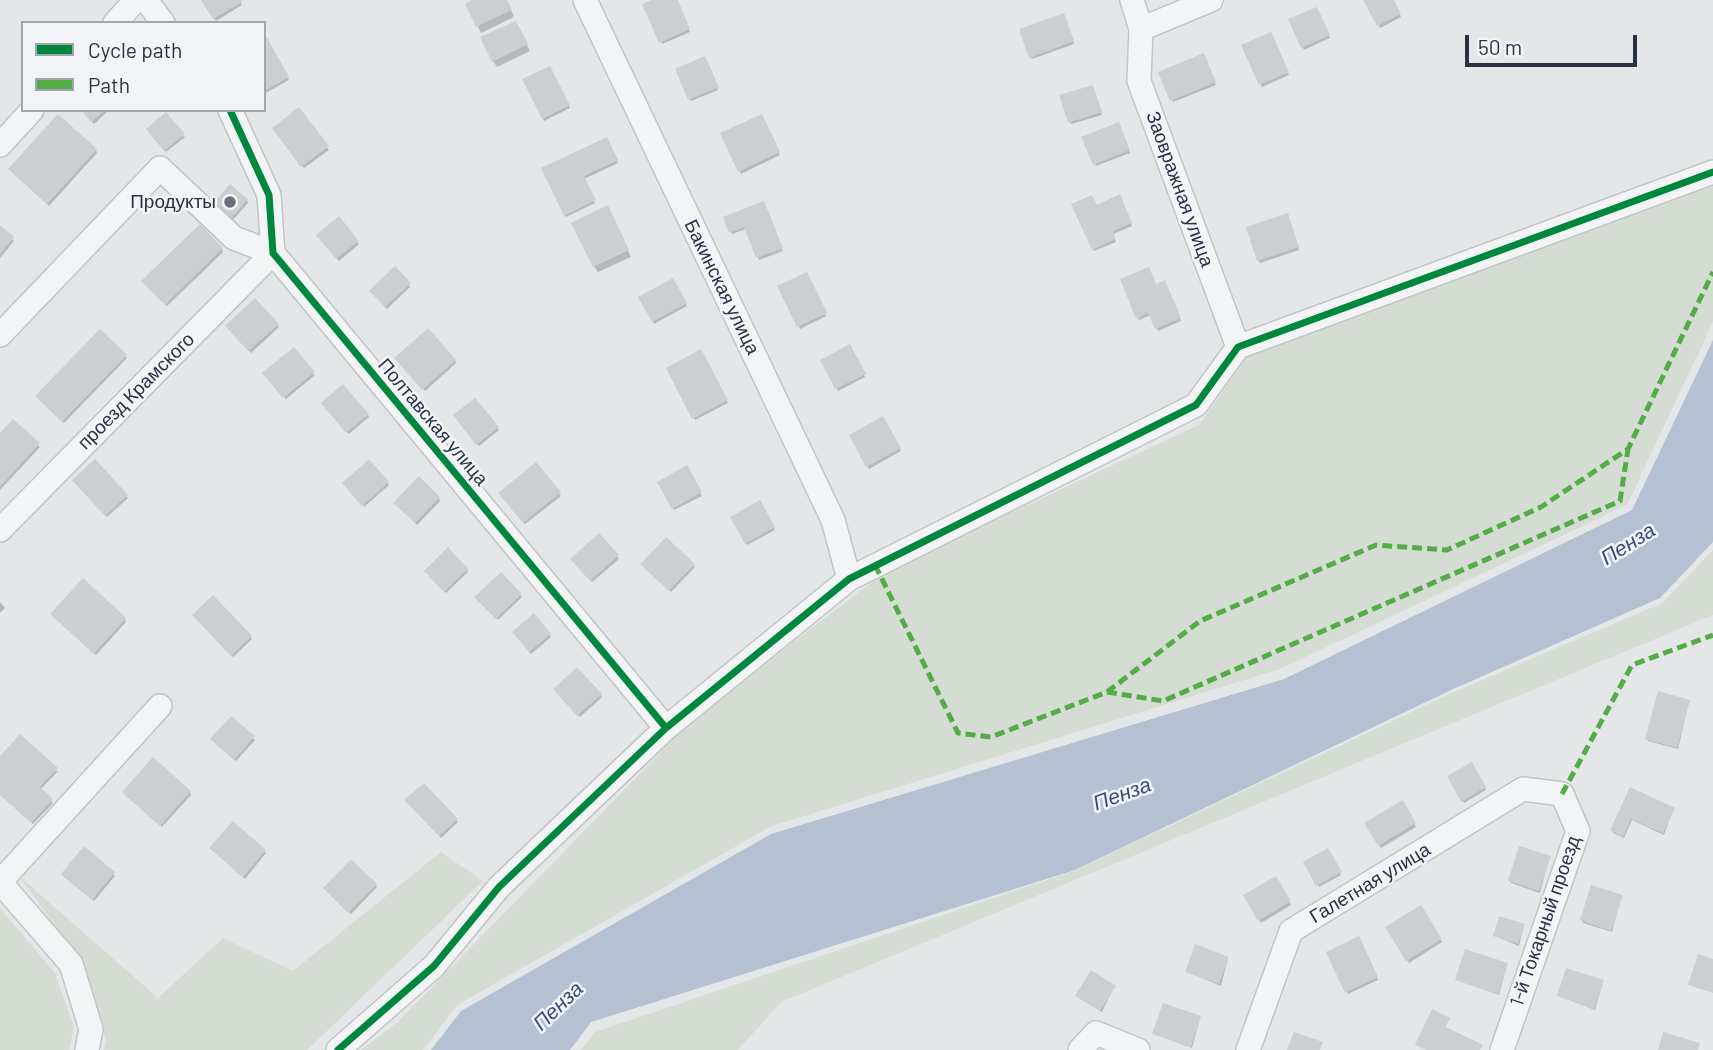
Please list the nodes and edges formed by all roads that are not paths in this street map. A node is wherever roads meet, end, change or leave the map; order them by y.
1 (136, 0) edge
2 (146, 0) edge
3 (584, 0) edge
4 (1132, 0) edge
5 (1211, 0) edge
6 (116, 21) edge
7 (162, 21) edge
8 (1141, 29) junction
9 (30, 112) edge
10 (231, 112) edge
11 (0, 145) edge
12 (1713, 172) edge
13 (273, 253) junction
14 (0, 335) edge
15 (1238, 347) junction
16 (0, 530) edge
17 (849, 579) junction
18 (160, 706) dead end
19 (666, 728) junction
20 (1562, 794) joint
21 (0, 882) edge
22 (1088, 1042) edge
23 (87, 1050) edge
24 (338, 1050) edge
25 (1138, 1050) edge
26 (1248, 1050) edge
27 (1502, 1050) edge

1 - 6 street
2 - 7 street
3 - 17 street, Бакинская улица
4 - 8 street, Заовражная улица
5 - 8 street
8 - 15 street, Заовражная улица
9 - 11 street
10 - 13 street
12 - 15 street
13 - 14 street
13 - 16 street, проезд Крамского
13 - 19 street, Полтавская улица
15 - 17 street
17 - 19 street
18 - 21 street
19 - 24 street
20 - 26 street, Галетная улица
20 - 27 street, 1-й Токарный проезд
21 - 23 street
22 - 25 street

